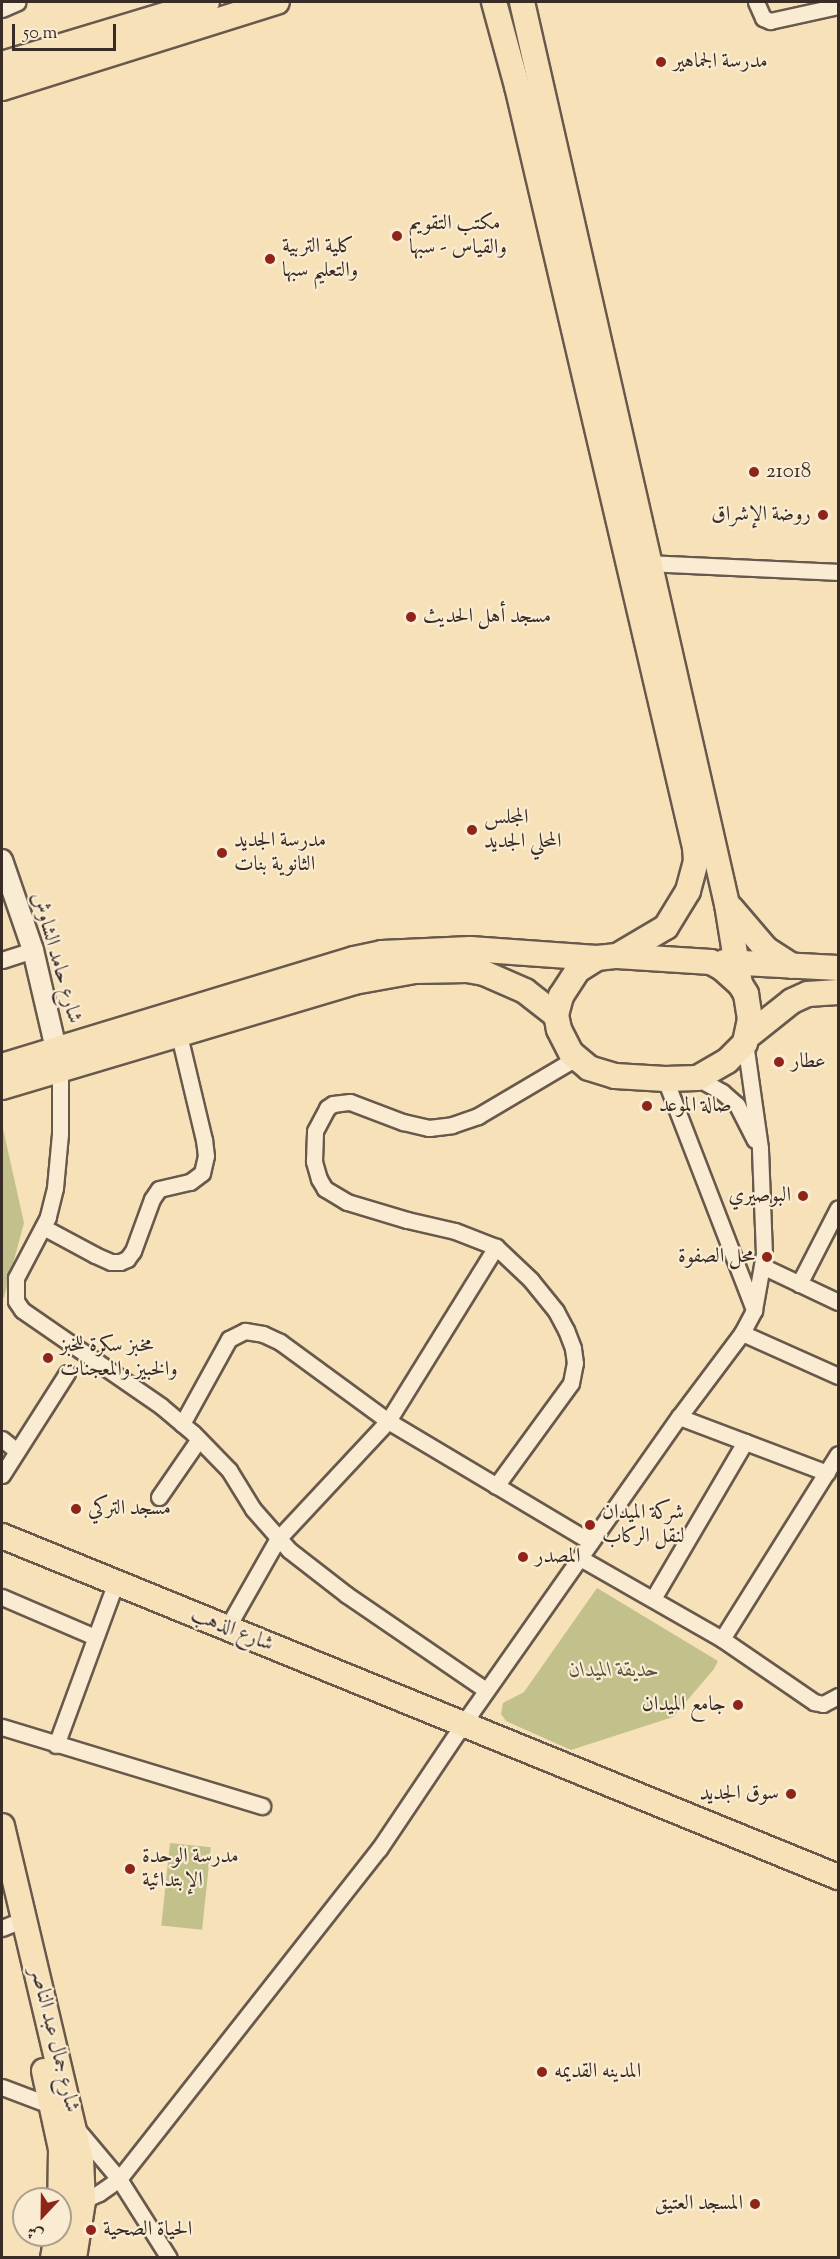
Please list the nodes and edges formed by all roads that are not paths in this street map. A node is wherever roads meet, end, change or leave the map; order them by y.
1 (18, 2) edge
2 (276, 2) edge
3 (494, 2) edge
4 (522, 2) edge
5 (756, 2) edge
6 (838, 6) edge
7 (2, 9) edge
8 (192, 10) edge
9 (4, 70) edge
10 (648, 563) junction
11 (838, 572) edge
12 (2, 860) edge
13 (727, 904) junction
14 (33, 950) junction
15 (607, 957) junction
16 (2, 960) edge
17 (792, 966) junction
18 (838, 968) edge
19 (739, 973) junction
20 (838, 992) edge
21 (556, 1015) junction
22 (179, 1035) junction
23 (746, 1040) junction
24 (576, 1058) junction
25 (59, 1060) junction
26 (2, 1066) edge
27 (697, 1077) junction
28 (664, 1079) junction
29 (2, 1087) edge
30 (760, 1148) junction
31 (838, 1208) edge
32 (43, 1227) junction
33 (496, 1247) junction
34 (762, 1266) junction
35 (799, 1284) junction
36 (838, 1302) edge
37 (754, 1310) junction
38 (742, 1333) junction
39 (67, 1373) dead end
40 (838, 1376) edge
41 (679, 1417) junction
42 (388, 1421) junction
43 (182, 1424) junction
44 (2, 1439) edge
45 (200, 1439) junction
46 (745, 1442) junction
47 (17, 1451) junction
48 (838, 1454) edge
49 (827, 1473) junction
50 (2, 1475) edge
51 (496, 1486) junction
52 (159, 1497) dead end
53 (2, 1536) edge
54 (277, 1540) junction
55 (591, 1542) junction
56 (580, 1557) junction
57 (116, 1582) junction
58 (2, 1597) edge
59 (654, 1598) junction
60 (227, 1628) junction
61 (95, 1637) junction
62 (722, 1639) junction
63 (486, 1690) junction
64 (838, 1696) edge
65 (463, 1724) junction
66 (2, 1727) edge
67 (56, 1744) junction
68 (262, 1806) dead end
69 (2, 1826) edge
70 (838, 1877) edge
71 (2, 1885) edge
72 (7, 1926) edge
73 (2, 2087) edge
74 (52, 2106) junction
75 (75, 2128) junction
76 (119, 2179) junction
77 (65, 2187) edge
78 (72, 2194) edge
79 (72, 2208) edge
80 (72, 2242) edge
81 (74, 2258) edge
82 (169, 2258) edge

1 - 7 street
2 - 8 main road
3 - 15 main road
4 - 10 main road
5 - 6 street
8 - 9 main road
10 - 11 street
10 - 13 main road
12 - 14 street, شارع حامد الشاوش
13 - 17 main road
13 - 19 main road
14 - 16 street
14 - 25 street, شارع حامد الشاوش
15 - 19 main road
15 - 21 main road
15 - 25 main road
17 - 18 main road
17 - 19 main road
19 - 23 main road
20 - 23 main road
21 - 22 main road
21 - 24 main road
22 - 25 main road
22 - 32 street
23 - 27 main road
23 - 30 street
24 - 28 main road
24 - 33 street
25 - 26 main road
25 - 29 main road
25 - 32 street
27 - 28 main road
27 - 30 street
28 - 37 street
30 - 34 street
31 - 35 street
32 - 43 street
33 - 42 street
33 - 51 street
34 - 35 street
34 - 37 street
35 - 36 street
37 - 38 street
38 - 40 street
38 - 41 street
39 - 47 street
41 - 46 street
41 - 55 street
42 - 43 street
42 - 51 street
42 - 54 street
43 - 45 street
44 - 47 street
45 - 52 street
45 - 54 street
46 - 49 street
46 - 59 street
47 - 50 street
48 - 49 street
49 - 62 street
51 - 55 street
53 - 57 main road, شارع الذهب
54 - 60 street
54 - 63 street
55 - 56 street
56 - 59 street
56 - 63 street
57 - 60 main road, شارع الذهب
57 - 61 street
58 - 61 street
59 - 62 street
60 - 65 main road, شارع الذهب
61 - 67 street
62 - 64 street
63 - 65 street
65 - 70 main road, شارع الذهب
65 - 76 street
66 - 67 street
67 - 68 street
69 - 75 main road, شارع جمال عبد الناصر
71 - 72 main road, شارع جمال عبد الناصر
72 - 74 main road, شارع جمال عبد الناصر
73 - 74 street
74 - 77 main road, شارع جمال عبد الناصر
75 - 76 street
75 - 78 main road, شارع جمال عبد الناصر
76 - 79 street
76 - 82 street
80 - 81 main road, شارع جمال عبد الناصر

